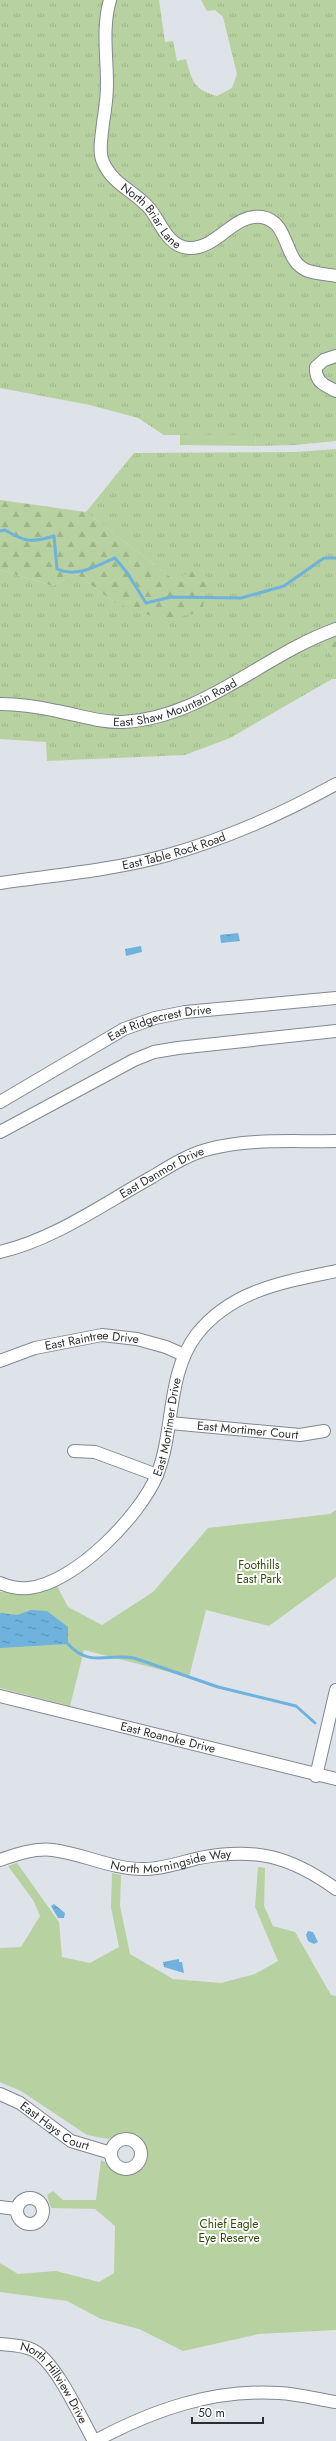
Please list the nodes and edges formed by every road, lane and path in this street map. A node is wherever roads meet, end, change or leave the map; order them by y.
1 (110, 0) edge
2 (336, 276) edge
3 (336, 356) edge
4 (336, 391) edge
5 (336, 629) edge
6 (0, 704) edge
7 (336, 784) edge
8 (0, 883) edge
9 (336, 998) edge
10 (336, 1031) edge
11 (0, 1102) edge
12 (0, 1132) edge
13 (336, 1141) edge
14 (0, 1252) edge
15 (336, 1271) edge
16 (184, 1355) junction
17 (0, 1361) edge
18 (170, 1423) junction
19 (324, 1430) dead end
20 (74, 1451) dead end
21 (157, 1475) junction
22 (0, 1583) edge
23 (336, 1690) edge
24 (0, 1696) edge
25 (316, 1776) junction
26 (336, 1779) edge
27 (0, 1860) edge
28 (336, 1889) edge
29 (0, 2094) edge
30 (111, 2153) dead end
31 (0, 2207) edge
32 (16, 2209) dead end
33 (0, 2344) edge
34 (336, 2402) edge
35 (95, 2441) edge

1 - 2 street, North Briar Lane
3 - 4 street
5 - 6 street, East Shaw Mountain Road
7 - 8 street, East Table Rock Road
9 - 11 street, East Ridgecrest Drive
10 - 12 street, East Ridgecrest Drive
13 - 14 street, East Danmor Drive
15 - 16 street, East Mortimer Drive
16 - 17 street, East Raintree Drive
16 - 18 street, East Mortimer Drive
18 - 19 street, East Mortimer Court
18 - 21 street, East Mortimer Drive
20 - 21 street
21 - 22 street, East Mortimer Drive
23 - 25 street
24 - 25 street, East Roanoke Drive
25 - 26 street, East Roanoke Drive
27 - 28 street, North Morningside Way
29 - 30 street, East Hays Court
31 - 32 street
33 - 35 street, North Hillview Drive
34 - 35 street

